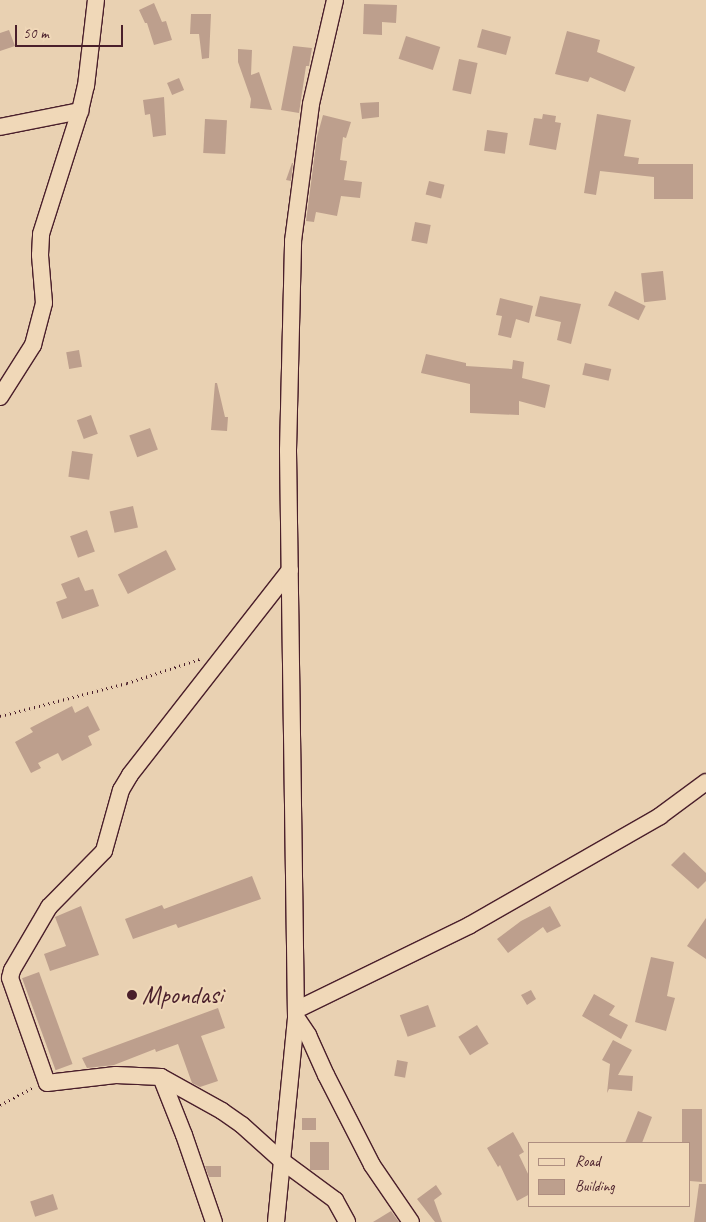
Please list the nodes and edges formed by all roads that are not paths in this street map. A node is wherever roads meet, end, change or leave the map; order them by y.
1 (96, 0) edge
2 (335, 0) edge
3 (80, 111) junction
4 (0, 127) edge
5 (0, 397) edge
6 (290, 570) junction
7 (706, 782) edge
8 (296, 1013) junction
9 (161, 1077) junction
10 (282, 1160) junction
11 (214, 1222) edge
12 (276, 1222) edge
13 (347, 1222) edge
14 (411, 1222) edge

1 - 3 street
2 - 6 street
3 - 4 street
3 - 5 street
6 - 8 street
6 - 9 street
7 - 8 street
8 - 10 street
8 - 14 street
9 - 10 street
9 - 11 street
10 - 12 street
10 - 13 street

